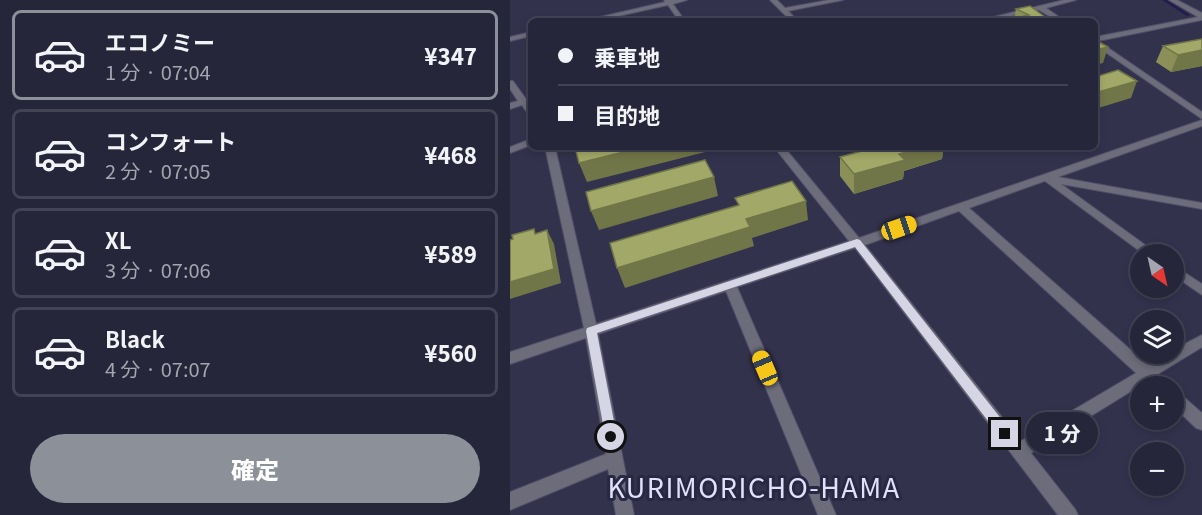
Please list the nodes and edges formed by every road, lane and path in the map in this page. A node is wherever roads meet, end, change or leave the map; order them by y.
1 (684, 0) edge
2 (773, 0) edge
3 (840, 0) edge
4 (1072, 0) edge
5 (1172, 0) edge
6 (668, 1) edge
7 (1041, 8) junction
8 (783, 10) junction
9 (1202, 17) edge
10 (598, 18) edge
11 (680, 18) edge
12 (792, 18) edge
13 (994, 18) edge
14 (1057, 18) edge
15 (528, 35) edge
16 (510, 39) edge
17 (1098, 40) edge
18 (1098, 43) edge
19 (510, 84) edge
20 (523, 102) junction
21 (510, 106) edge
22 (528, 108) edge
23 (1202, 116) edge
24 (1202, 123) edge
25 (528, 143) edge
26 (510, 150) edge
27 (551, 150) edge
28 (781, 150) edge
29 (1046, 178) junction
30 (1202, 206) edge
31 (961, 207) junction
32 (857, 243) junction
33 (1138, 244) edge
34 (1184, 277) edge
35 (730, 285) junction
36 (1202, 290) edge
37 (591, 331) junction
38 (1202, 340) edge
39 (510, 358) edge
40 (1147, 374) junction
41 (1149, 376) edge
42 (1184, 407) edge
43 (1202, 423) edge
44 (1019, 451) junction
45 (615, 458) junction
46 (510, 501) edge
47 (625, 515) edge
48 (827, 515) edge
49 (1069, 515) edge

1 - 6 street
2 - 8 street
3 - 8 street
4 - 7 street
5 - 9 street
6 - 10 street
6 - 11 street
7 - 13 street
7 - 14 street
8 - 12 street
9 - 17 street
15 - 16 street
18 - 23 street
19 - 20 street
20 - 21 street
20 - 22 street
24 - 29 street
25 - 26 street
27 - 37 street
28 - 32 street
29 - 30 street
29 - 31 street
29 - 33 street
31 - 32 street
31 - 40 street
32 - 35 street
32 - 44 street
34 - 36 street
35 - 37 street
35 - 48 street
37 - 39 street
37 - 45 street
38 - 40 street
40 - 41 street
40 - 44 street
42 - 43 street
44 - 49 street
45 - 46 street
45 - 47 street

